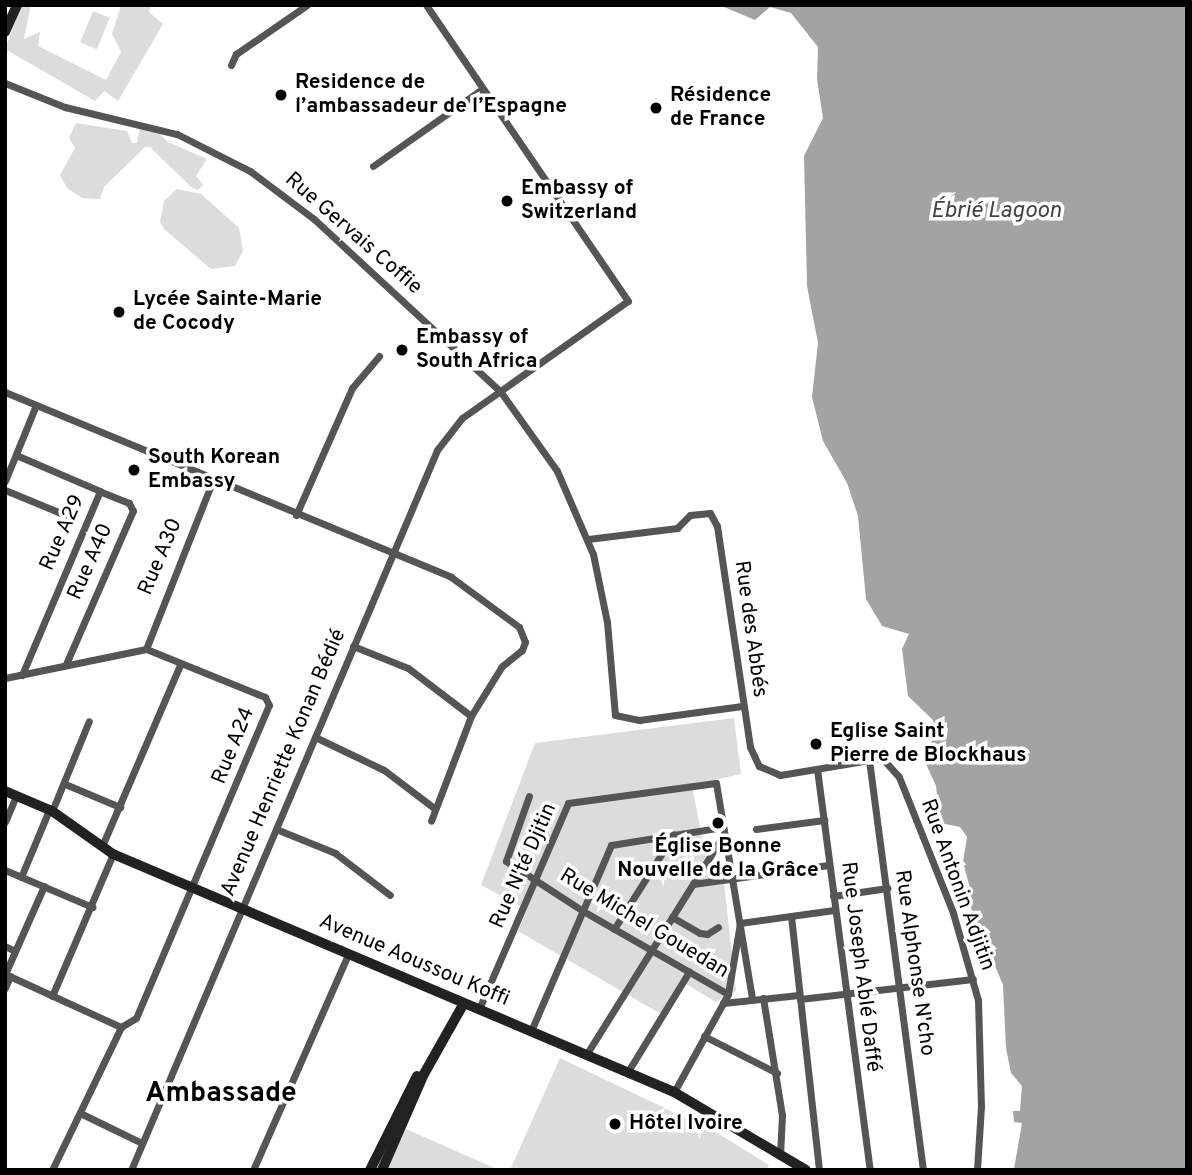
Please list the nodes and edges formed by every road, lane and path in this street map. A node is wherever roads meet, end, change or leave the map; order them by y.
1 (17, 5) edge
2 (307, 5) edge
3 (426, 5) edge
4 (5, 32) edge
5 (231, 65) dead end
6 (5, 83) edge
7 (482, 89) junction
8 (373, 166) dead end
9 (379, 356) dead end
10 (500, 391) junction
11 (5, 392) edge
12 (37, 405) junction
13 (16, 455) junction
14 (214, 480) junction
15 (5, 481) edge
16 (5, 490) edge
17 (100, 491) junction
18 (296, 515) junction
19 (68, 516) dead end
20 (588, 539) junction
21 (392, 554) junction
22 (353, 646) junction
23 (146, 649) junction
24 (66, 664) junction
25 (180, 665) junction
26 (22, 675) junction
27 (5, 678) edge
28 (742, 706) junction
29 (471, 716) junction
30 (89, 721) dead end
31 (315, 737) junction
32 (869, 760) junction
33 (817, 769) junction
34 (65, 784) junction
35 (5, 791) edge
36 (16, 796) junction
37 (529, 796) dead end
38 (120, 807) junction
39 (434, 808) junction
40 (51, 811) junction
41 (824, 820) junction
42 (430, 821) dead end
43 (5, 822) edge
44 (276, 829) junction
45 (724, 830) junction
46 (756, 830) dead end
47 (674, 834) junction
48 (102, 846) junction
49 (113, 854) junction
50 (829, 865) junction
51 (5, 870) edge
52 (21, 877) junction
53 (732, 877) junction
54 (535, 880) junction
55 (693, 884) junction
56 (44, 886) junction
57 (192, 888) junction
58 (887, 888) junction
59 (390, 895) dead end
60 (833, 896) junction
61 (92, 906) junction
62 (241, 909) junction
63 (835, 910) junction
64 (583, 911) junction
65 (791, 916) junction
66 (672, 917) junction
67 (740, 923) junction
68 (718, 927) dead end
69 (614, 929) junction
70 (5, 946) edge
71 (15, 951) junction
72 (651, 951) junction
73 (348, 955) junction
74 (690, 972) junction
75 (7, 974) edge
76 (973, 979) junction
77 (5, 988) edge
78 (901, 989) junction
79 (728, 994) junction
80 (845, 995) junction
81 (52, 996) junction
82 (800, 997) junction
83 (763, 998) junction
84 (752, 999) junction
85 (464, 1003) junction
86 (723, 1003) junction
87 (479, 1009) junction
88 (121, 1027) junction
89 (531, 1031) junction
90 (704, 1036) junction
91 (439, 1045) junction
92 (586, 1055) junction
93 (627, 1073) junction
94 (777, 1073) junction
95 (674, 1092) junction
96 (80, 1112) junction
97 (142, 1143) junction
98 (780, 1156) junction
99 (52, 1170) edge
100 (131, 1170) edge
101 (253, 1170) edge
102 (370, 1170) edge
103 (382, 1170) edge
104 (806, 1170) edge
105 (819, 1170) edge
106 (870, 1170) edge
107 (923, 1170) edge
108 (977, 1170) edge

1 - 4 street
2 - 5 street
3 - 7 street
6 - 10 street, Rue Gervais Coffie
7 - 8 street
7 - 10 street, Avenue Henriette Konan Bédié
9 - 18 street
10 - 20 street, Rue Gervais Coffie
10 - 21 street, Avenue Henriette Konan Bédié
11 - 12 street
12 - 13 street
12 - 14 street
13 - 15 street
13 - 17 street, Rue A29
14 - 18 street
14 - 23 street, Rue A30
16 - 19 street
17 - 24 street, Rue A40
17 - 26 street, Rue A29
18 - 21 street
20 - 28 street, Rue Gervais Coffie
20 - 28 street, Rue des Abbés
21 - 22 street, Avenue Henriette Konan Bédié
21 - 29 street
22 - 29 street
22 - 31 street, Avenue Henriette Konan Bédié
23 - 24 street
23 - 25 street, Rue A24
24 - 26 street
25 - 38 street
25 - 57 street, Rue A24
26 - 27 street
28 - 33 street, Rue des Abbés
29 - 39 street
30 - 34 street
31 - 39 street
31 - 44 street, Avenue Henriette Konan Bédié
32 - 33 street, Rue des Abbés
32 - 58 street, Rue Alphonse N'cho
32 - 76 street, Rue Antonin Adjitin
33 - 41 street, Rue Joseph Ablé Daffé
34 - 38 street
34 - 40 street
35 - 36 street, Avenue Aoussou Koffi
36 - 40 street, Avenue Aoussou Koffi
36 - 43 street
37 - 54 street, Rue Michel Gouedan
38 - 48 street
39 - 42 street
40 - 48 street, Avenue Aoussou Koffi
40 - 52 street
41 - 46 street
41 - 50 street, Rue Joseph Ablé Daffé
44 - 59 street
44 - 62 street, Avenue Henriette Konan Bédié
45 - 47 street
45 - 53 street, Rue N'té Djitin
45 - 54 street, Rue N'té Djitin
45 - 55 street
47 - 64 street
47 - 69 street
48 - 49 street, Avenue Aoussou Koffi
49 - 57 street, Avenue Aoussou Koffi
49 - 61 street
50 - 53 street
50 - 60 street, Rue Joseph Ablé Daffé
51 - 52 street
52 - 56 street
53 - 55 street
53 - 67 street, Rue N'té Djitin
54 - 64 street, Rue Michel Gouedan
54 - 87 street, Rue N'té Djitin
55 - 66 street
56 - 61 street
56 - 71 street
57 - 62 street, Avenue Aoussou Koffi
57 - 88 street, Rue A24
58 - 60 street
58 - 78 street, Rue Alphonse N'cho
60 - 63 street, Rue Joseph Ablé Daffé
61 - 81 street
62 - 73 street, Avenue Aoussou Koffi
62 - 97 street, Avenue Henriette Konan Bédié
63 - 65 street
63 - 80 street, Rue Joseph Ablé Daffé
64 - 69 street, Rue Michel Gouedan
64 - 89 street
65 - 67 street
65 - 82 street
66 - 68 street
66 - 72 street
67 - 79 street
67 - 84 street, Rue N'té Djitin
69 - 72 street, Rue Michel Gouedan
70 - 71 street
71 - 75 street
72 - 74 street, Rue Michel Gouedan
72 - 92 street
73 - 85 street, Avenue Aoussou Koffi
73 - 101 street
74 - 79 street, Rue Michel Gouedan
74 - 93 street
75 - 77 street
75 - 81 street
76 - 78 street
76 - 108 street, Rue Antonin Adjitin
78 - 80 street
78 - 107 street, Rue Alphonse N'cho
79 - 86 street
80 - 82 street
80 - 106 street, Rue Joseph Ablé Daffé
81 - 88 street
82 - 83 street
82 - 105 street
83 - 84 street
83 - 94 street
84 - 86 street
85 - 87 street, Avenue Aoussou Koffi
85 - 91 street
86 - 90 street
87 - 89 street, Avenue Aoussou Koffi
88 - 96 street, Rue A24
89 - 92 street, Avenue Aoussou Koffi
90 - 94 street
90 - 95 street
91 - 102 street
91 - 103 street
92 - 93 street, Avenue Aoussou Koffi
93 - 95 street, Avenue Aoussou Koffi
94 - 98 street
95 - 98 street, Avenue Aoussou Koffi
96 - 97 street
96 - 99 street, Rue A24
97 - 100 street, Avenue Henriette Konan Bédié
98 - 104 street, Avenue Aoussou Koffi

